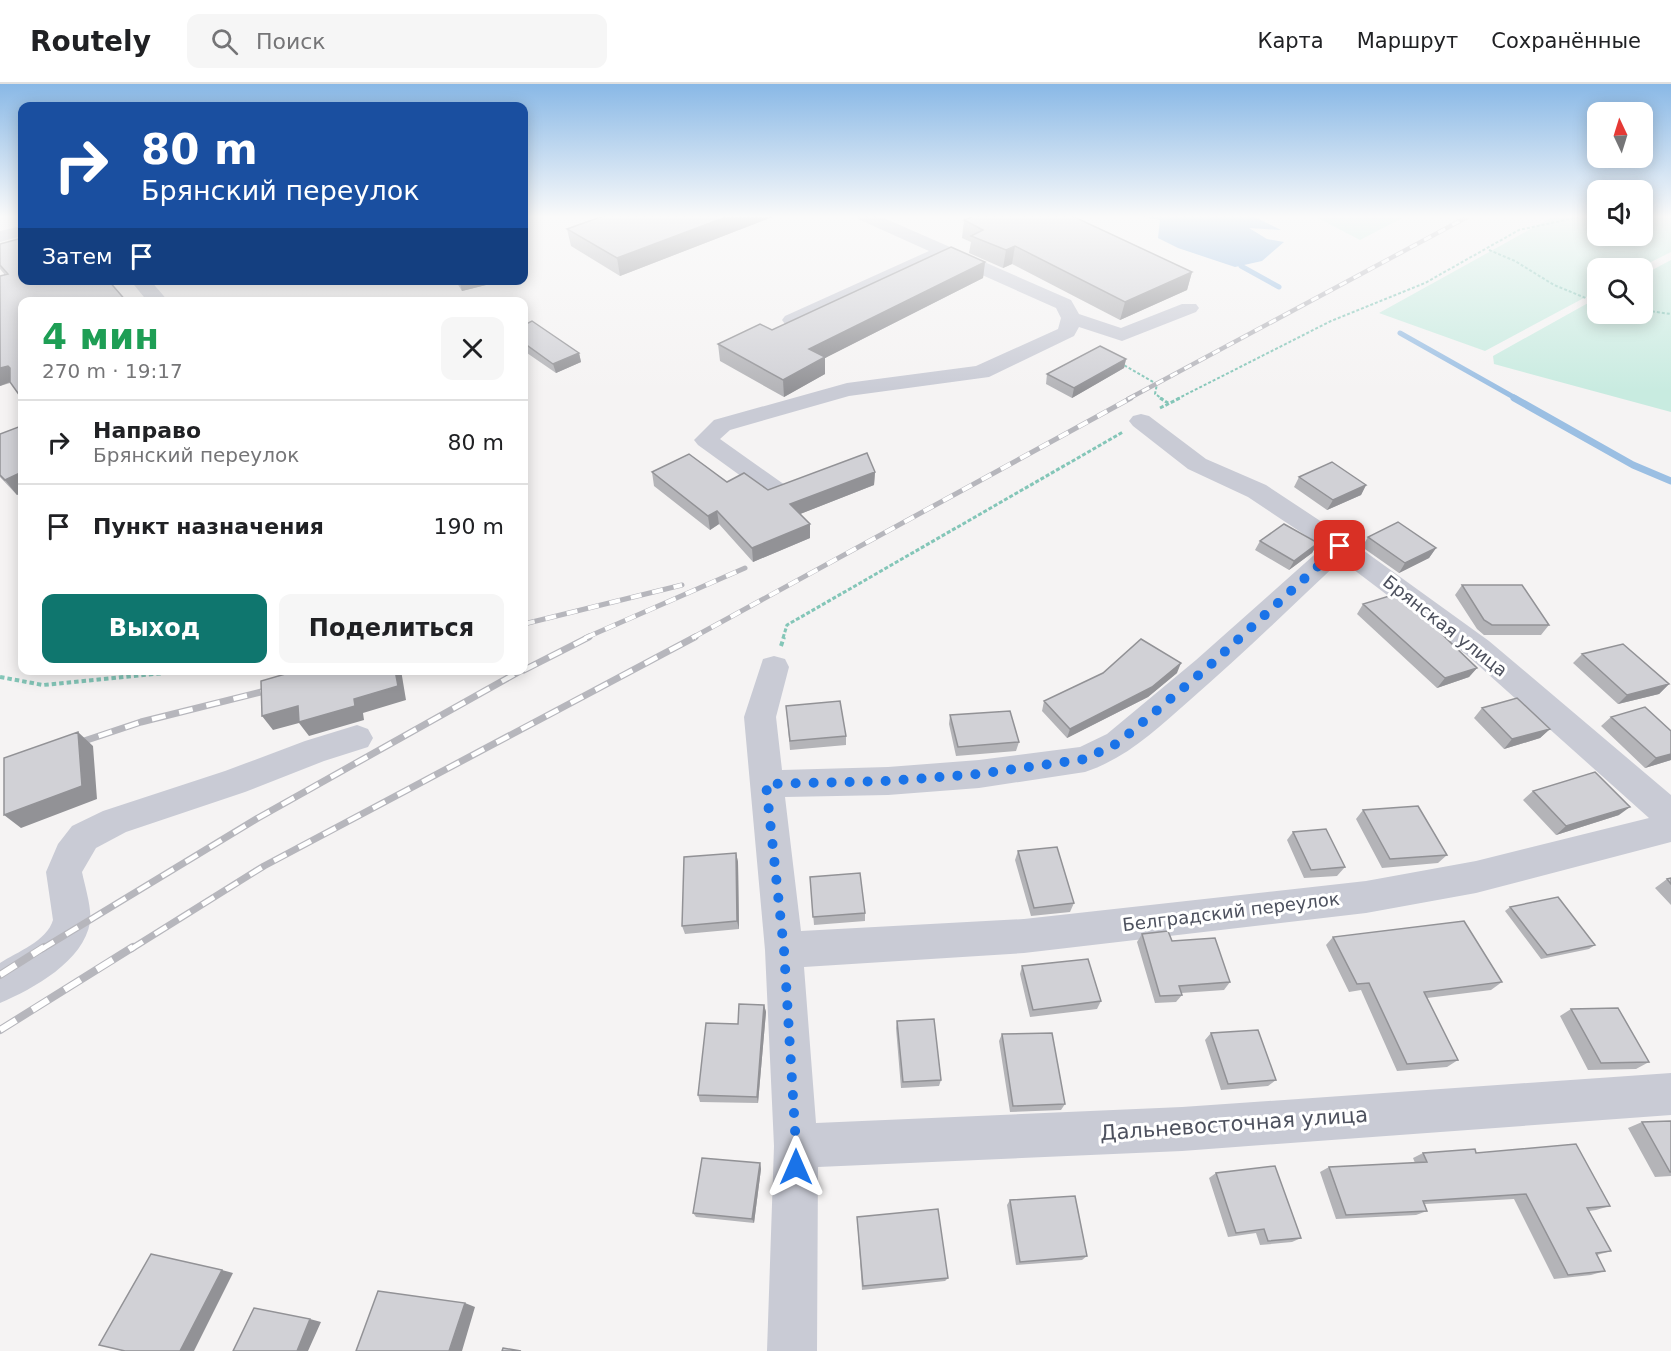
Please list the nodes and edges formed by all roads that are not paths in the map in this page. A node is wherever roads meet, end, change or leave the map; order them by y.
1 (893, 274) edge
2 (999, 274) edge
3 (144, 285) edge
4 (154, 297) edge
5 (1189, 308) dead end
6 (1071, 318) junction
7 (792, 320) edge
8 (1141, 421) road end
9 (776, 490) edge
10 (1340, 546) junction
11 (774, 667) road end
12 (357, 738) dead end
13 (766, 784) junction
14 (1671, 816) edge
15 (1671, 827) edge
16 (784, 950) junction
17 (0, 984) edge
18 (1671, 1094) edge
19 (796, 1146) junction
20 (792, 1351) edge

1 - 7 street
2 - 6 street
3 - 4 street
5 - 6 street
6 - 9 street
8 - 10 street, Брянская улица
10 - 13 street
10 - 14 street, Брянская улица
11 - 13 street
12 - 17 street
13 - 16 street
15 - 16 street, Белградский переулок
16 - 19 street
18 - 19 street, Дальневосточная улица
19 - 20 street

